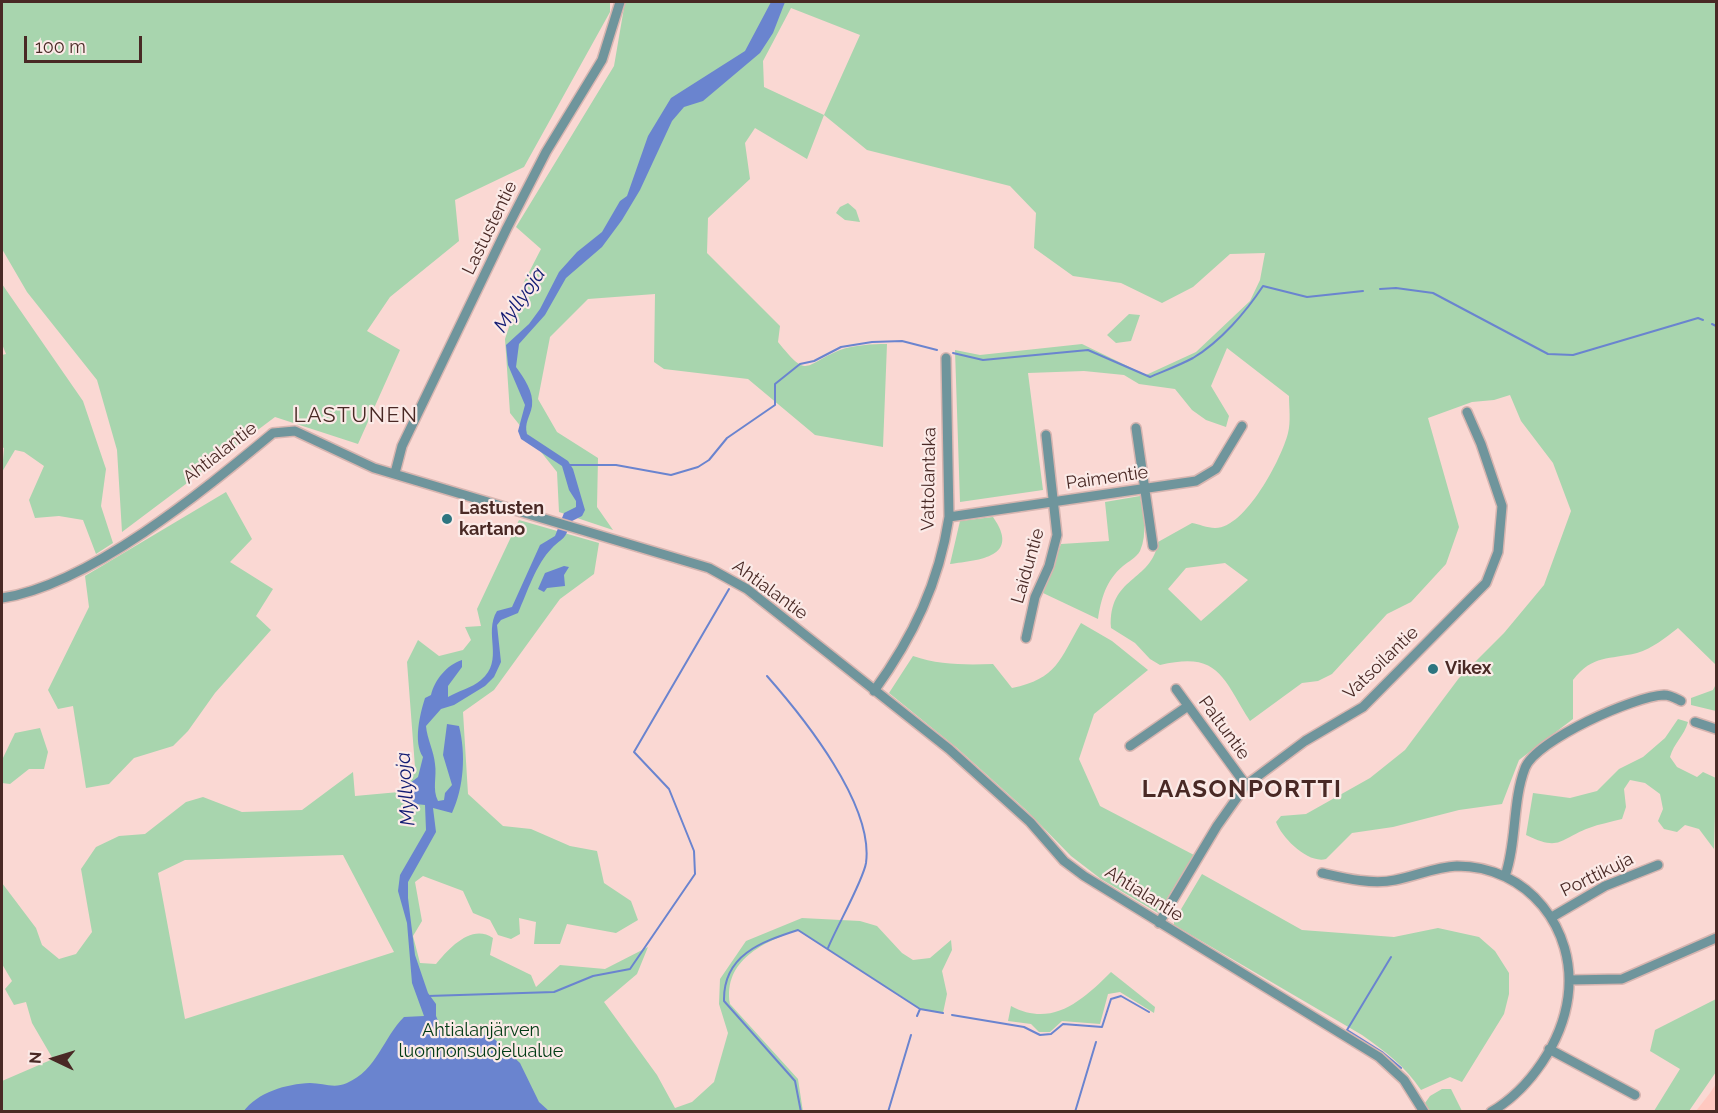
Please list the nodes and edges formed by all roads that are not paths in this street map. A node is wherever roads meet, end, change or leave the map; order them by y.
1 (620, 2) edge
2 (946, 358) dead end
3 (1467, 412) dead end
4 (1242, 426) dead end
5 (1136, 428) dead end
6 (1046, 435) dead end
7 (395, 473) junction
8 (1145, 490) junction
9 (1055, 502) junction
10 (949, 517) junction
11 (1153, 546) dead end
12 (2, 598) edge
13 (1026, 638) dead end
14 (1176, 689) dead end
15 (874, 691) junction
16 (1681, 701) dead end
17 (1188, 706) junction
18 (1695, 722) dead end
19 (1716, 729) edge
20 (1130, 746) dead end
21 (1246, 785) junction
22 (1658, 865) dead end
23 (1323, 873) dead end
24 (1505, 876) junction
25 (1552, 917) junction
26 (1159, 923) junction
27 (1716, 938) edge
28 (1569, 980) junction
29 (1549, 1049) junction
30 (1635, 1095) dead end
31 (1424, 1112) edge
32 (1491, 1112) edge

1 - 7 street, Lastustentie
2 - 10 street, Vattolantaka
3 - 21 street, Vatsoilantie
4 - 8 street, Paimentie
5 - 8 street
6 - 9 street, Laiduntie
7 - 12 street, Ahtialantie
7 - 15 street, Ahtialantie
8 - 9 street, Paimentie
8 - 11 street
9 - 10 street, Paimentie
9 - 13 street, Laiduntie
10 - 15 street, Vattolantaka
14 - 17 street, Paltuntie
15 - 26 street, Ahtialantie
16 - 24 street
17 - 20 street
17 - 21 street, Paltuntie
18 - 19 street
21 - 26 street, Vatsoilantie
22 - 25 street, Porttikuja
23 - 24 street
24 - 25 street
25 - 28 street
26 - 31 street, Ahtialantie
27 - 28 street
28 - 29 street
29 - 30 street
29 - 32 street

